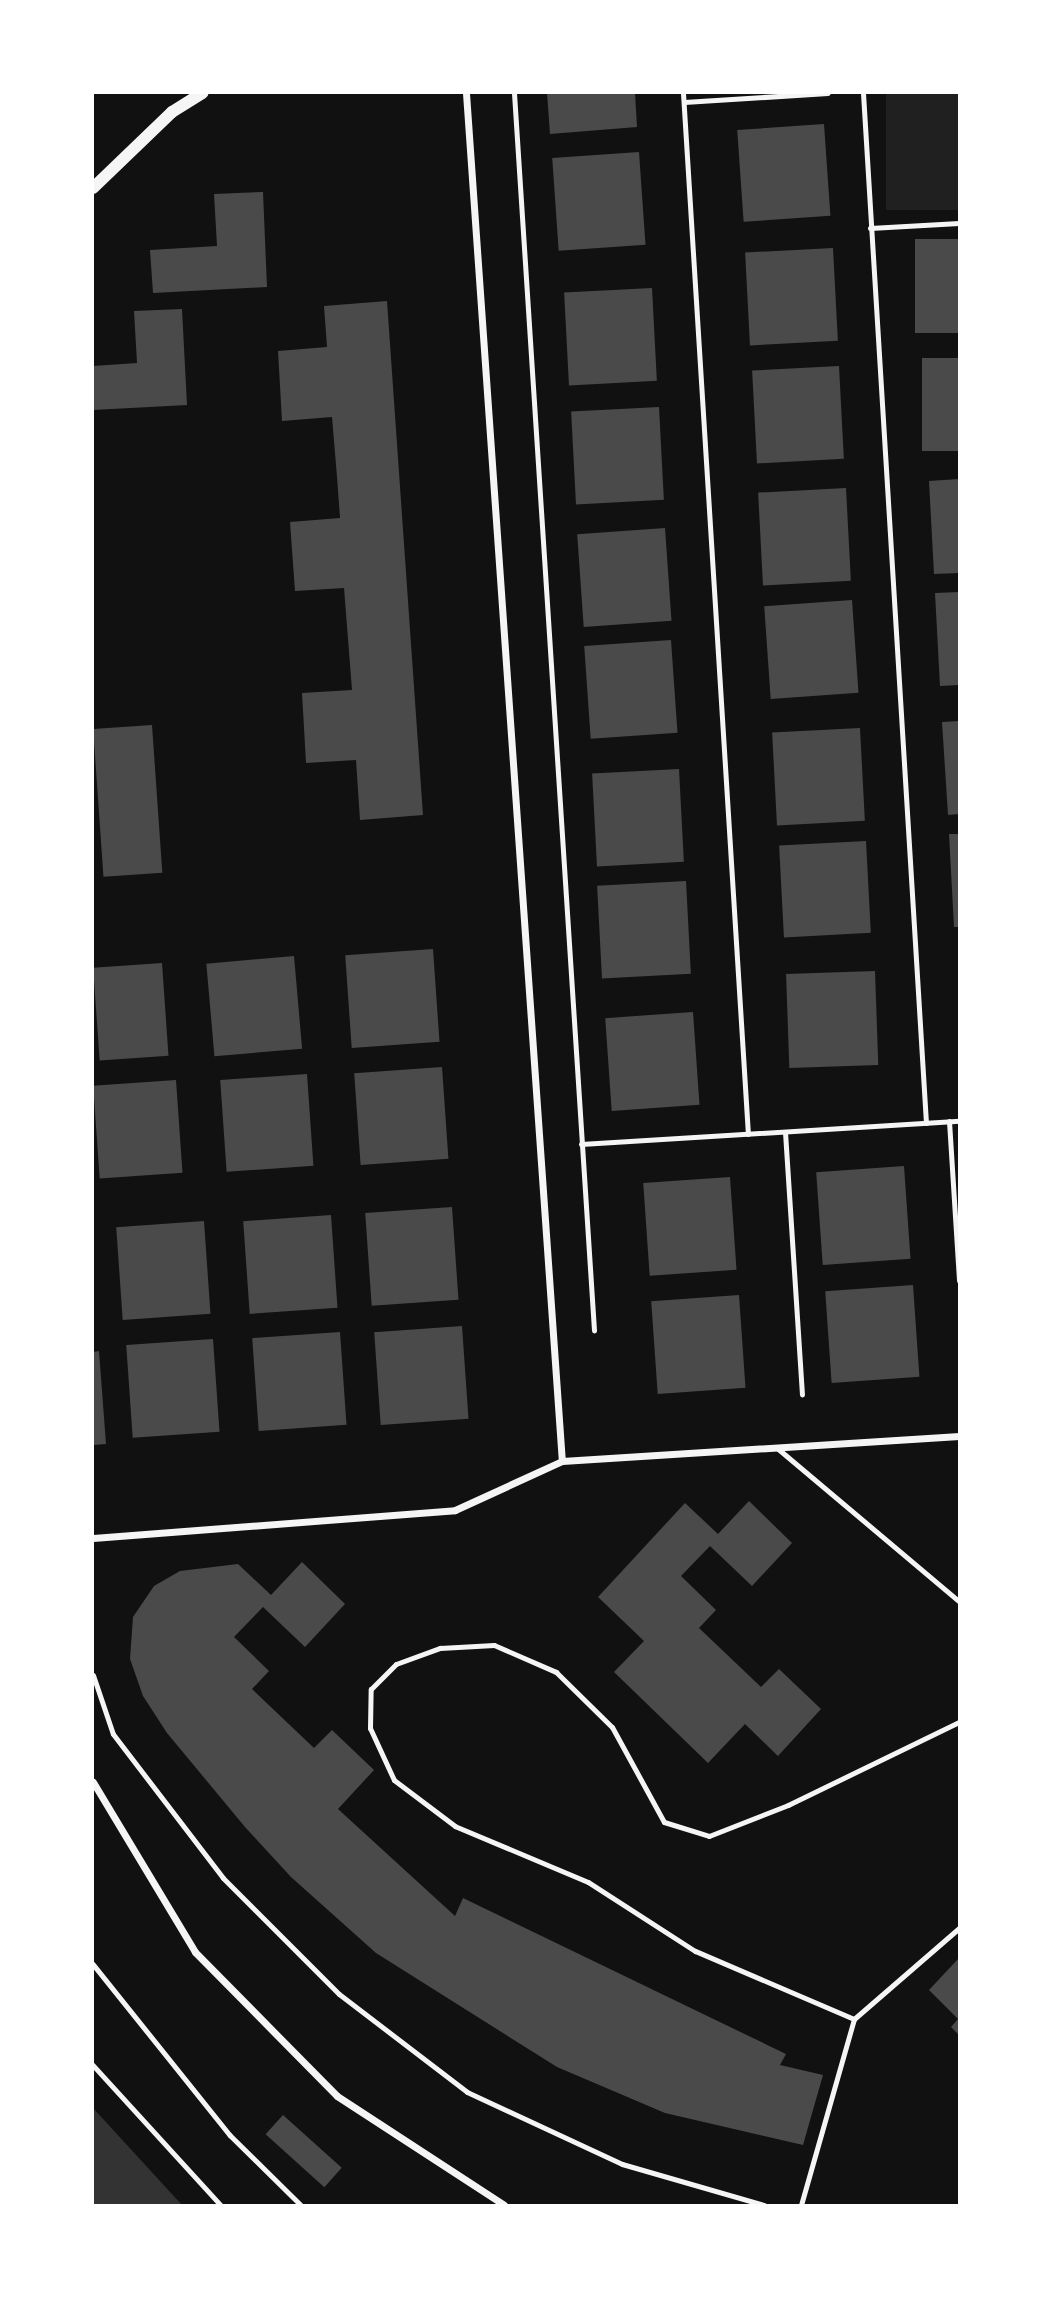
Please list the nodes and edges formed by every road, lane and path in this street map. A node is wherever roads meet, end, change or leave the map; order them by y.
1 (202, 93) edge
2 (466, 93) edge
3 (514, 93) edge
4 (683, 93) edge
5 (828, 93) edge
6 (863, 93) edge
7 (684, 102) junction
8 (93, 188) edge
9 (959, 223) edge
10 (870, 228) junction
11 (949, 1121) junction
12 (959, 1121) edge
13 (926, 1123) junction
14 (785, 1132) junction
15 (748, 1134) junction
16 (581, 1144) junction
17 (959, 1281) edge
18 (594, 1330) dead end
19 (802, 1394) dead end
20 (959, 1436) edge
21 (776, 1448) junction
22 (562, 1461) junction
23 (93, 1538) edge
24 (959, 1601) edge
25 (93, 1675) edge
26 (959, 1722) edge
27 (93, 1782) edge
28 (959, 1928) edge
29 (93, 1964) edge
30 (854, 2019) junction
31 (93, 2065) edge
32 (221, 2205) edge
33 (301, 2205) edge
34 (504, 2205) edge
35 (764, 2205) edge
36 (801, 2205) edge

1 - 8 street
2 - 22 street
3 - 16 lane
4 - 7 lane
5 - 7 lane
6 - 10 lane
7 - 15 lane
9 - 10 lane
10 - 13 lane
11 - 12 lane
11 - 13 lane
11 - 17 lane
13 - 14 lane
14 - 15 lane
14 - 19 lane
15 - 16 lane
16 - 18 lane
20 - 21 street
21 - 22 street
21 - 24 lane
22 - 23 street
25 - 35 lane
26 - 30 lane
27 - 34 street
28 - 30 lane
29 - 33 path
30 - 36 lane
31 - 32 path

